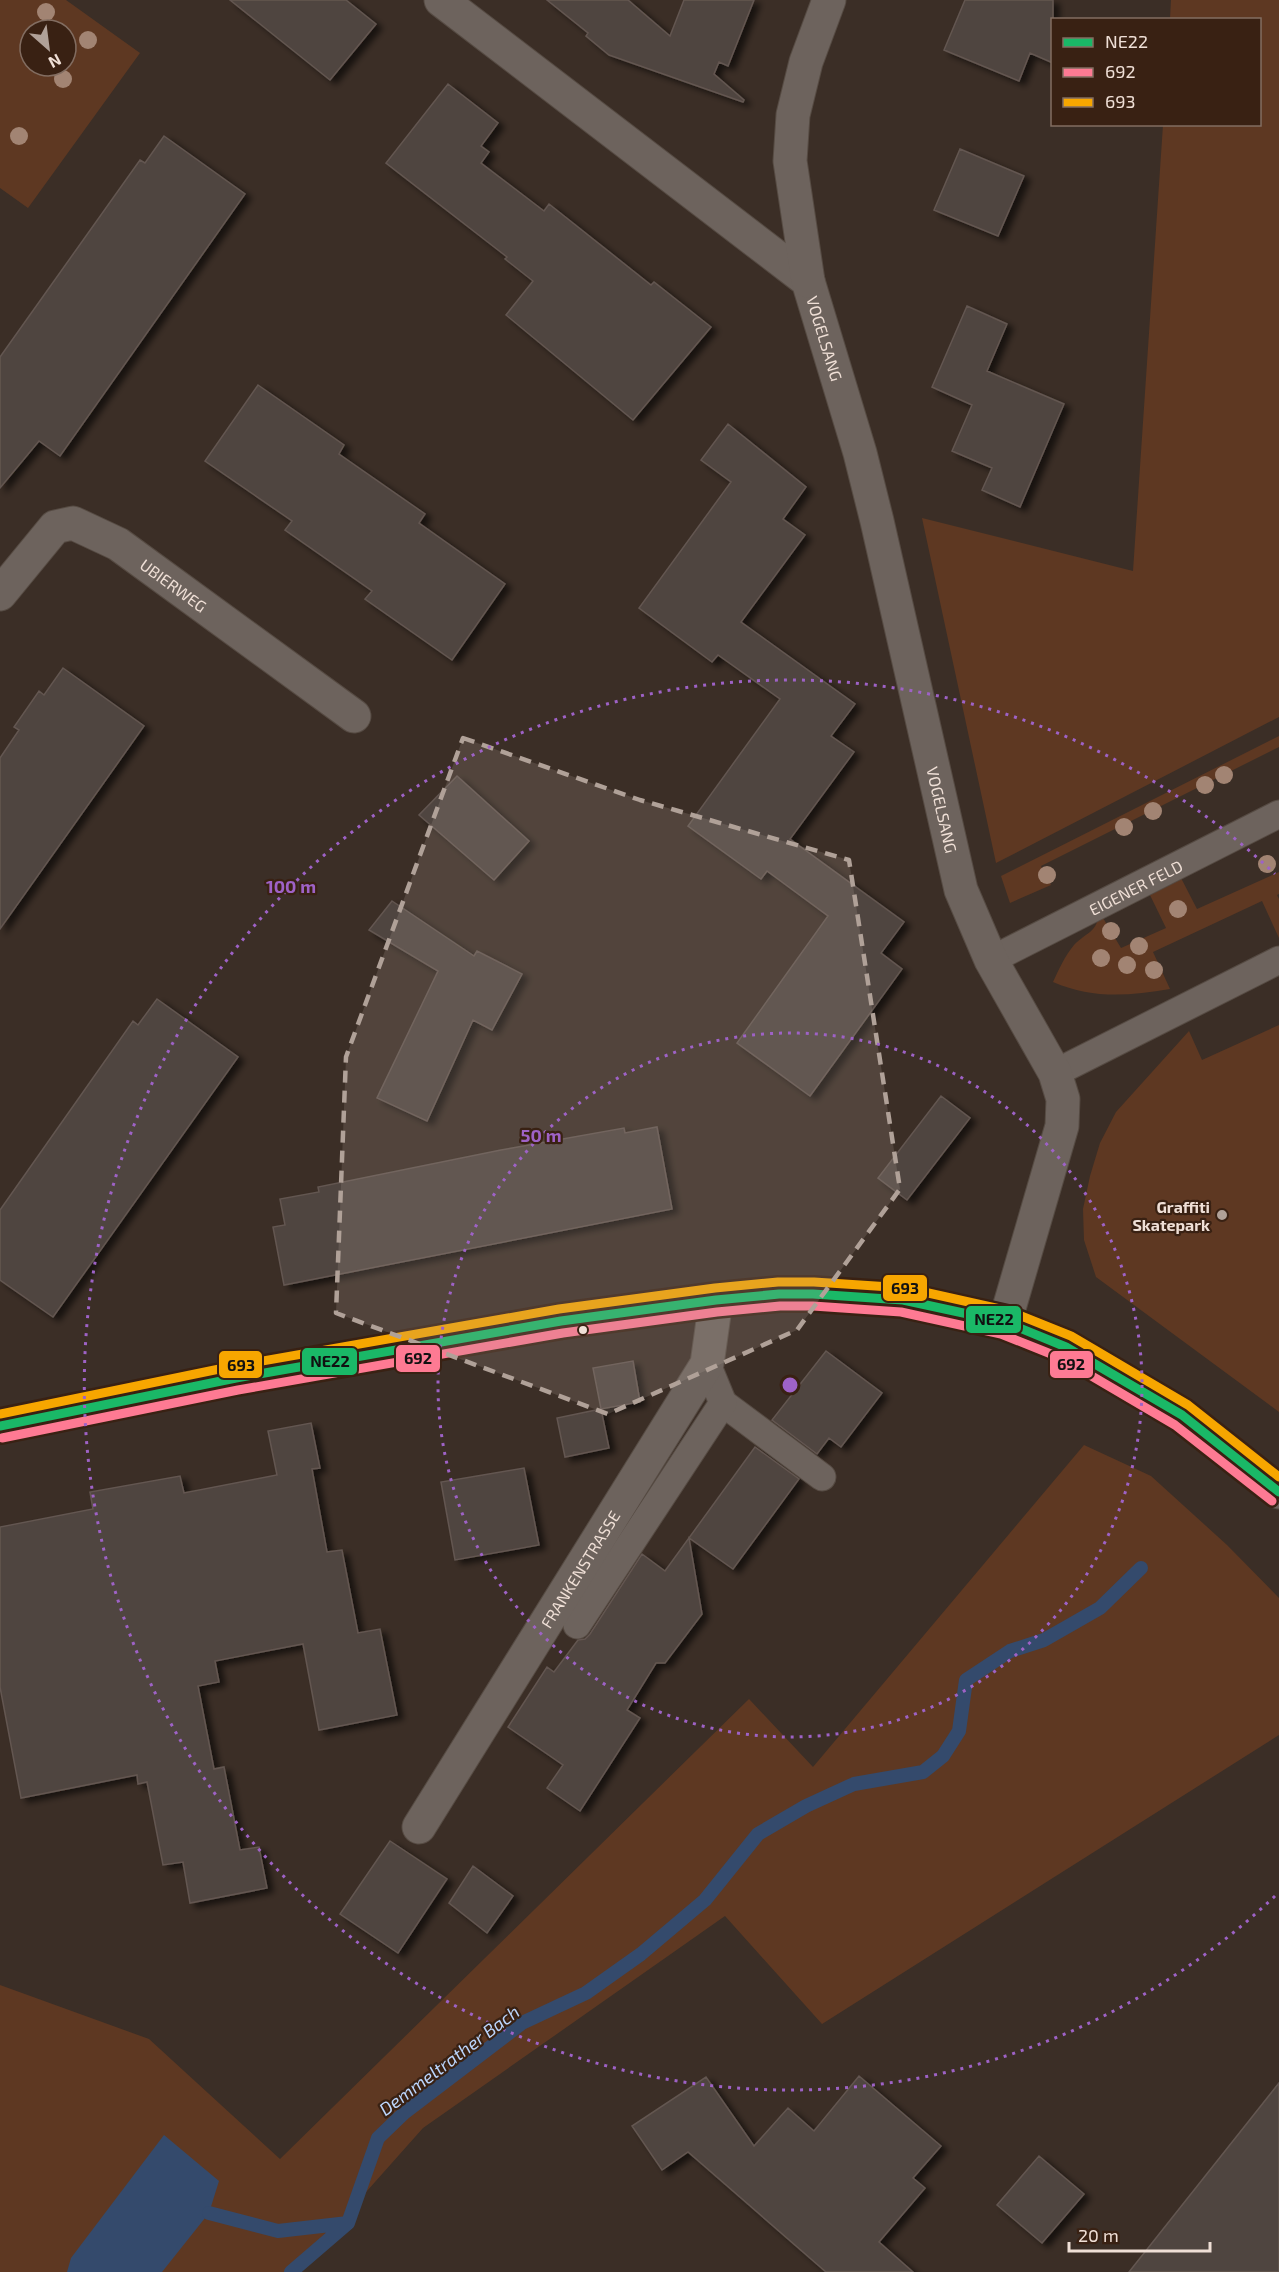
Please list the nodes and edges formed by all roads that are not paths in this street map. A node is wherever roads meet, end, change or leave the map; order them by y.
1 (441, 0) edge
2 (829, 0) edge
3 (808, 280) junction
4 (0, 594) edge
5 (354, 716) dead end
6 (1279, 814) edge
7 (991, 960) junction
8 (1279, 960) edge
9 (1055, 1073) junction
10 (716, 1300) junction
11 (1005, 1322) junction
12 (707, 1364) junction
13 (723, 1402) junction
14 (0, 1426) edge
15 (822, 1477) dead end
16 (1279, 1492) edge
17 (577, 1625) dead end
18 (418, 1827) dead end

1 - 3 street, VOGELSANG
2 - 3 street, VOGELSANG
3 - 7 street, VOGELSANG
4 - 5 street, UBIERWEG
6 - 7 lane, EIGENER FELD
7 - 9 street, VOGELSANG
8 - 9 lane
9 - 11 street, VOGELSANG
10 - 11 street
10 - 12 street, FRANKENSTRASSE
10 - 14 street
11 - 16 street
12 - 13 lane
12 - 18 street, FRANKENSTRASSE
13 - 15 lane
13 - 17 lane

